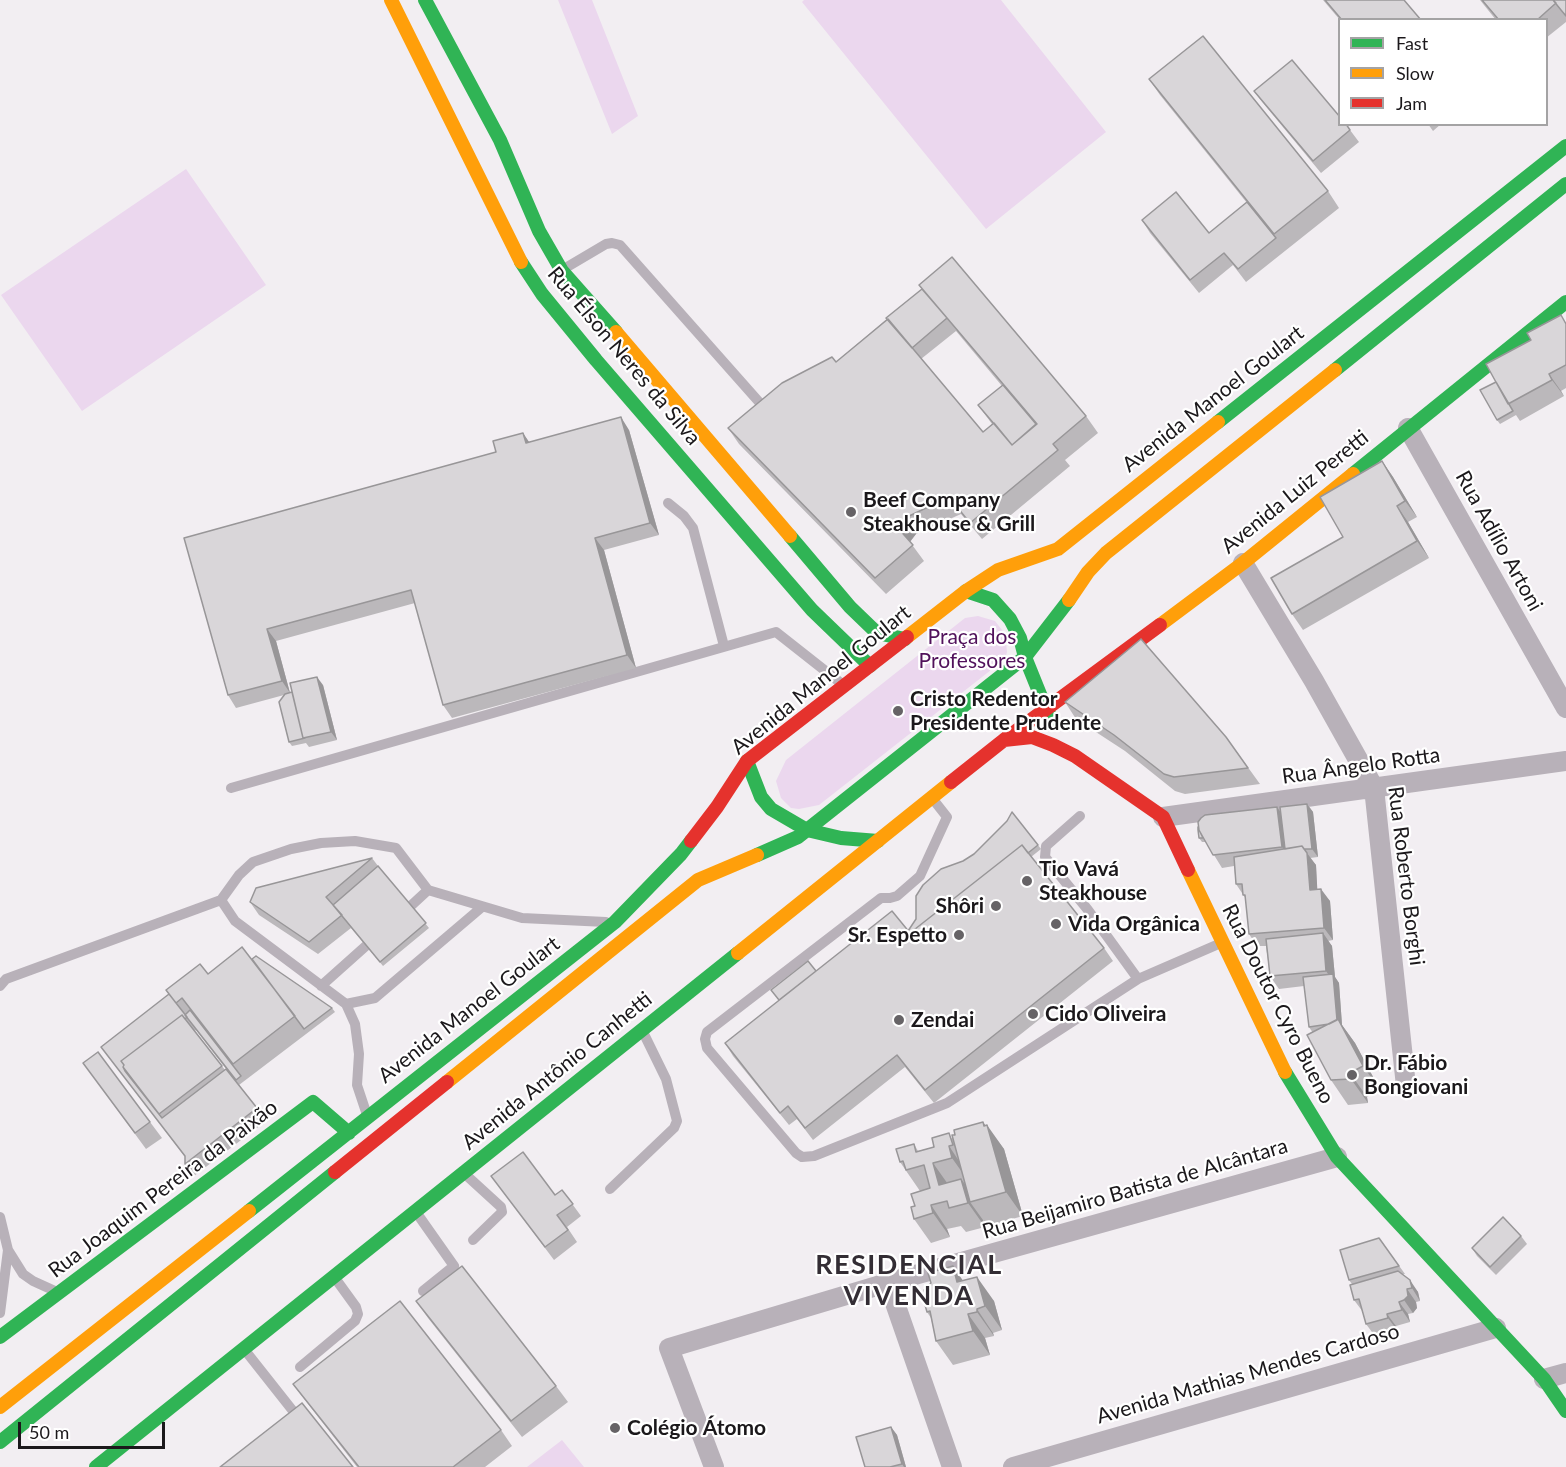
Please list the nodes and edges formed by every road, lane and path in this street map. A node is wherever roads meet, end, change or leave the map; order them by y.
1 (391, 0) edge
2 (425, 0) edge
3 (1566, 146) edge
4 (1566, 184) edge
5 (562, 271) junction
6 (1566, 302) edge
7 (769, 414) edge
8 (1408, 428) junction
9 (727, 486) junction
10 (668, 504) dead end
11 (1243, 562) junction
12 (966, 591) junction
13 (905, 639) junction
14 (724, 646) junction
15 (1025, 657) junction
16 (870, 666) junction
17 (845, 686) junction
18 (1566, 708) edge
19 (1046, 709) junction
20 (1004, 740) junction
21 (1076, 756) junction
22 (747, 761) junction
23 (1566, 761) edge
24 (231, 788) dead end
25 (1374, 788) junction
26 (932, 798) junction
27 (1080, 816) dead end
28 (1163, 817) junction
29 (807, 830) junction
30 (878, 841) junction
31 (429, 890) junction
32 (221, 900) junction
33 (482, 907) junction
34 (393, 922) edge
35 (615, 922) junction
36 (384, 930) edge
37 (1221, 943) junction
38 (1138, 979) junction
39 (0, 986) edge
40 (321, 986) junction
41 (346, 1004) junction
42 (642, 1031) junction
43 (1406, 1086) dead end
44 (367, 1118) junction
45 (349, 1133) junction
46 (1337, 1157) junction
47 (464, 1173) junction
48 (610, 1189) dead end
49 (416, 1212) junction
50 (0, 1217) edge
51 (474, 1240) dead end
52 (8, 1250) junction
53 (335, 1277) junction
54 (888, 1283) junction
55 (423, 1290) dead end
56 (61, 1293) junction
57 (0, 1313) edge
58 (1496, 1328) junction
59 (0, 1337) edge
60 (244, 1349) junction
61 (300, 1367) dead end
62 (1566, 1373) edge
63 (1544, 1379) junction
64 (0, 1407) edge
65 (1566, 1411) edge
66 (284, 1428) edge
67 (0, 1442) edge
68 (96, 1467) edge
69 (714, 1467) edge
70 (952, 1467) edge
71 (1013, 1467) edge

1 - 9 street, Rua Élson Neres da Silva
2 - 5 street, Rua Élson Neres da Silva
3 - 12 street, Avenida Manoel Goulart
4 - 15 street, Avenida Manoel Goulart
5 - 7 lane
5 - 9 street, Rua Élson Neres da Silva
6 - 8 street, Avenida Luiz Peretti
8 - 11 street, Avenida Luiz Peretti
8 - 18 street, Rua Adílio Artoni
9 - 13 street, Rua Élson Neres da Silva
9 - 16 street, Rua Élson Neres da Silva
10 - 14 lane
11 - 19 street, Avenida Luiz Peretti
11 - 25 street, Rua Roberto Borghi
12 - 13 street, Avenida Manoel Goulart
12 - 15 street
13 - 16 street, Avenida Manoel Goulart
14 - 17 lane
14 - 24 lane
15 - 19 street
15 - 29 street, Avenida Manoel Goulart
16 - 17 street, Avenida Manoel Goulart
17 - 22 street, Avenida Manoel Goulart
19 - 20 street, Avenida Antônio Canhetti
19 - 21 street
20 - 21 street
20 - 26 street, Avenida Antônio Canhetti
21 - 28 street
22 - 29 street
22 - 35 street, Avenida Manoel Goulart
23 - 25 street, Rua Ângelo Rotta
25 - 28 street, Rua Ângelo Rotta
25 - 43 street, Rua Roberto Borghi
26 - 30 street, Avenida Antônio Canhetti
26 - 38 lane
27 - 38 lane
28 - 37 street, Rua Doutor Cyro Bueno
29 - 30 street
29 - 67 street, Avenida Manoel Goulart
30 - 42 street, Avenida Antônio Canhetti
31 - 32 lane
31 - 33 lane
31 - 34 lane
32 - 39 lane
32 - 40 lane
33 - 35 lane
33 - 41 lane
35 - 44 street, Avenida Manoel Goulart
36 - 40 lane
37 - 38 lane
37 - 46 street, Rua Doutor Cyro Bueno
40 - 41 lane
41 - 44 lane
42 - 47 street, Avenida Antônio Canhetti
42 - 48 lane
44 - 45 street, Avenida Manoel Goulart
45 - 56 street, Rua Joaquim Pereira da Paixão
45 - 64 street, Avenida Manoel Goulart
46 - 54 street, Rua Beijamiro Batista de Alcântara
46 - 58 street, Rua Doutor Cyro Bueno
47 - 49 street, Avenida Antônio Canhetti
47 - 51 lane
49 - 53 street, Avenida Antônio Canhetti
49 - 55 lane
50 - 52 lane
52 - 56 lane
52 - 57 lane
53 - 60 street, Avenida Antônio Canhetti
53 - 61 lane
54 - 69 street, Rua Beijamiro Batista de Alcântara
54 - 70 street
56 - 59 street, Rua Joaquim Pereira da Paixão
58 - 63 street, Rua Doutor Cyro Bueno
58 - 71 street, Avenida Mathias Mendes Cardoso
60 - 66 lane
60 - 68 street, Avenida Antônio Canhetti
62 - 63 street
63 - 65 street, Rua Doutor Cyro Bueno

